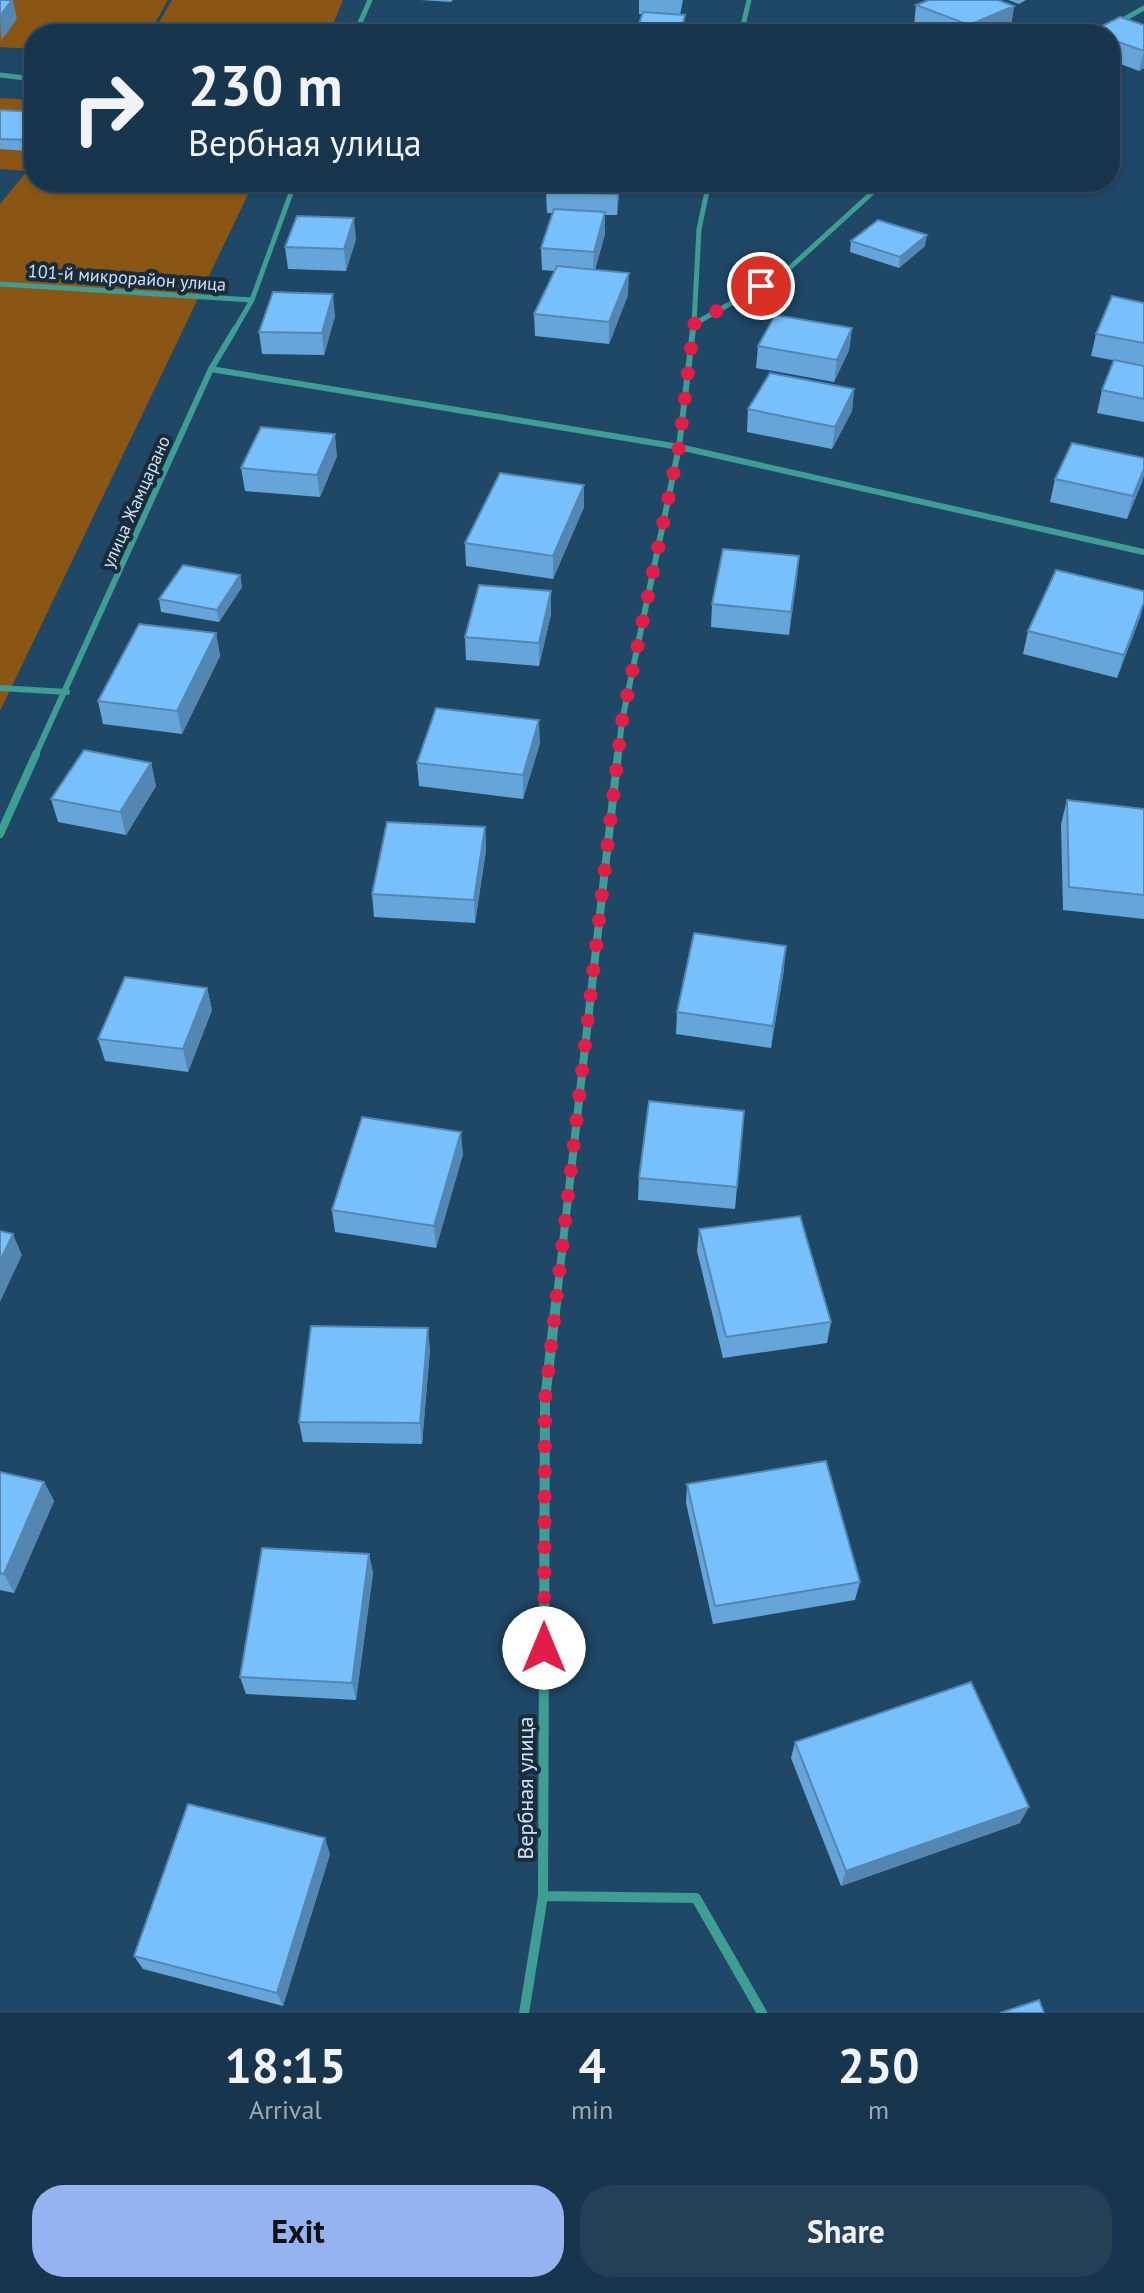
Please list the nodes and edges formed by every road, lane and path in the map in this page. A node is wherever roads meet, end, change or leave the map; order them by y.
1 (370, 0) edge
2 (749, 0) edge
3 (1144, 8) edge
4 (359, 24) edge
5 (743, 24) edge
6 (1116, 24) edge
7 (0, 75) edge
8 (24, 78) edge
9 (291, 192) edge
10 (707, 192) edge
11 (873, 192) edge
12 (0, 284) edge
13 (252, 300) junction
14 (694, 324) junction
15 (211, 369) junction
16 (679, 447) junction
17 (1144, 552) edge
18 (0, 688) edge
19 (67, 692) junction
20 (0, 834) edge
21 (543, 1896) junction
22 (524, 2013) edge
23 (762, 2013) edge

1 - 4 street
2 - 5 street
3 - 6 street
7 - 8 street
9 - 13 street, улица Жамцарано
10 - 14 street, Вербная улица
11 - 14 street
12 - 13 street, 101-й микрорайон улица
13 - 15 street, улица Жамцарано
14 - 16 street, Вербная улица
15 - 16 street
15 - 19 street, улица Жамцарано
16 - 17 street
16 - 21 street, Вербная улица
18 - 19 street
19 - 20 street, улица Жамцарано
21 - 22 street, Вербная улица
21 - 23 street

